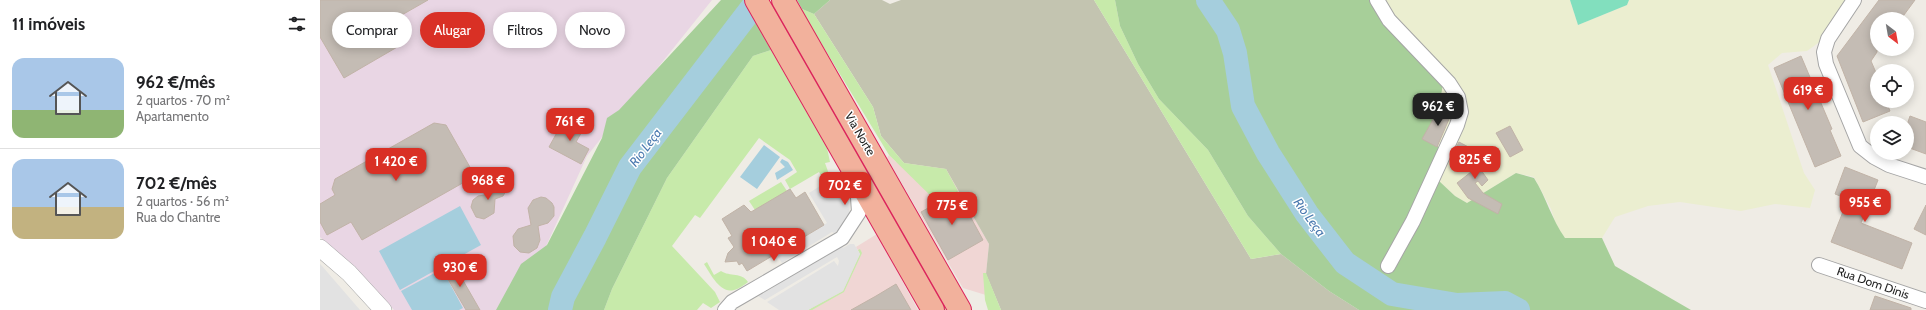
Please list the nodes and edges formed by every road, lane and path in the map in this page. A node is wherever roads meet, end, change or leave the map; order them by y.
1 (756, 0) edge
2 (783, 0) edge
3 (1377, 0) edge
4 (1854, 0) edge
5 (857, 177) junction
6 (1926, 177) edge
7 (320, 248) edge
8 (1819, 264) dead end
9 (1388, 266) dead end
10 (1926, 301) edge
11 (383, 310) edge
12 (725, 310) edge
13 (933, 310) edge
14 (960, 310) edge

1 - 5 highway, Via Norte
2 - 14 highway, Via Norte
3 - 9 street
4 - 6 street
5 - 12 street
5 - 13 highway, Via Norte
7 - 11 street
8 - 10 street, Rua Dom Dinis

